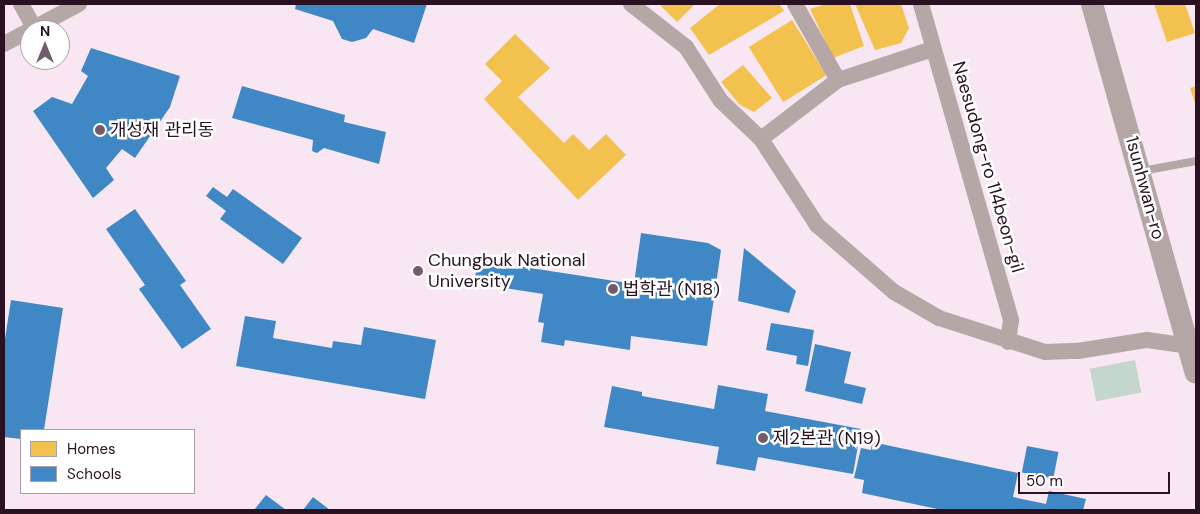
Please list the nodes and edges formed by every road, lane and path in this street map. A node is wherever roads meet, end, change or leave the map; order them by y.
1 (21, 4) edge
2 (79, 4) edge
3 (631, 4) edge
4 (795, 4) edge
5 (920, 4) edge
6 (1092, 4) edge
7 (30, 20) edge
8 (48, 20) edge
9 (20, 35) edge
10 (4, 44) edge
11 (933, 49) junction
12 (838, 80) junction
13 (761, 139) junction
14 (1196, 161) edge
15 (1141, 172) junction
16 (1008, 342) junction
17 (1192, 347) edge
18 (1196, 373) edge

1 - 7 street
2 - 8 street
3 - 13 street
4 - 12 street
5 - 11 street, Naesudong-ro 114beon-gil
6 - 15 main road, 1sunhwan-ro
9 - 10 street
11 - 12 street
11 - 16 street, Naesudong-ro 114beon-gil
12 - 13 street
13 - 16 street
14 - 15 lane
15 - 17 main road, 1sunhwan-ro
16 - 17 street
17 - 18 main road, 1sunhwan-ro

